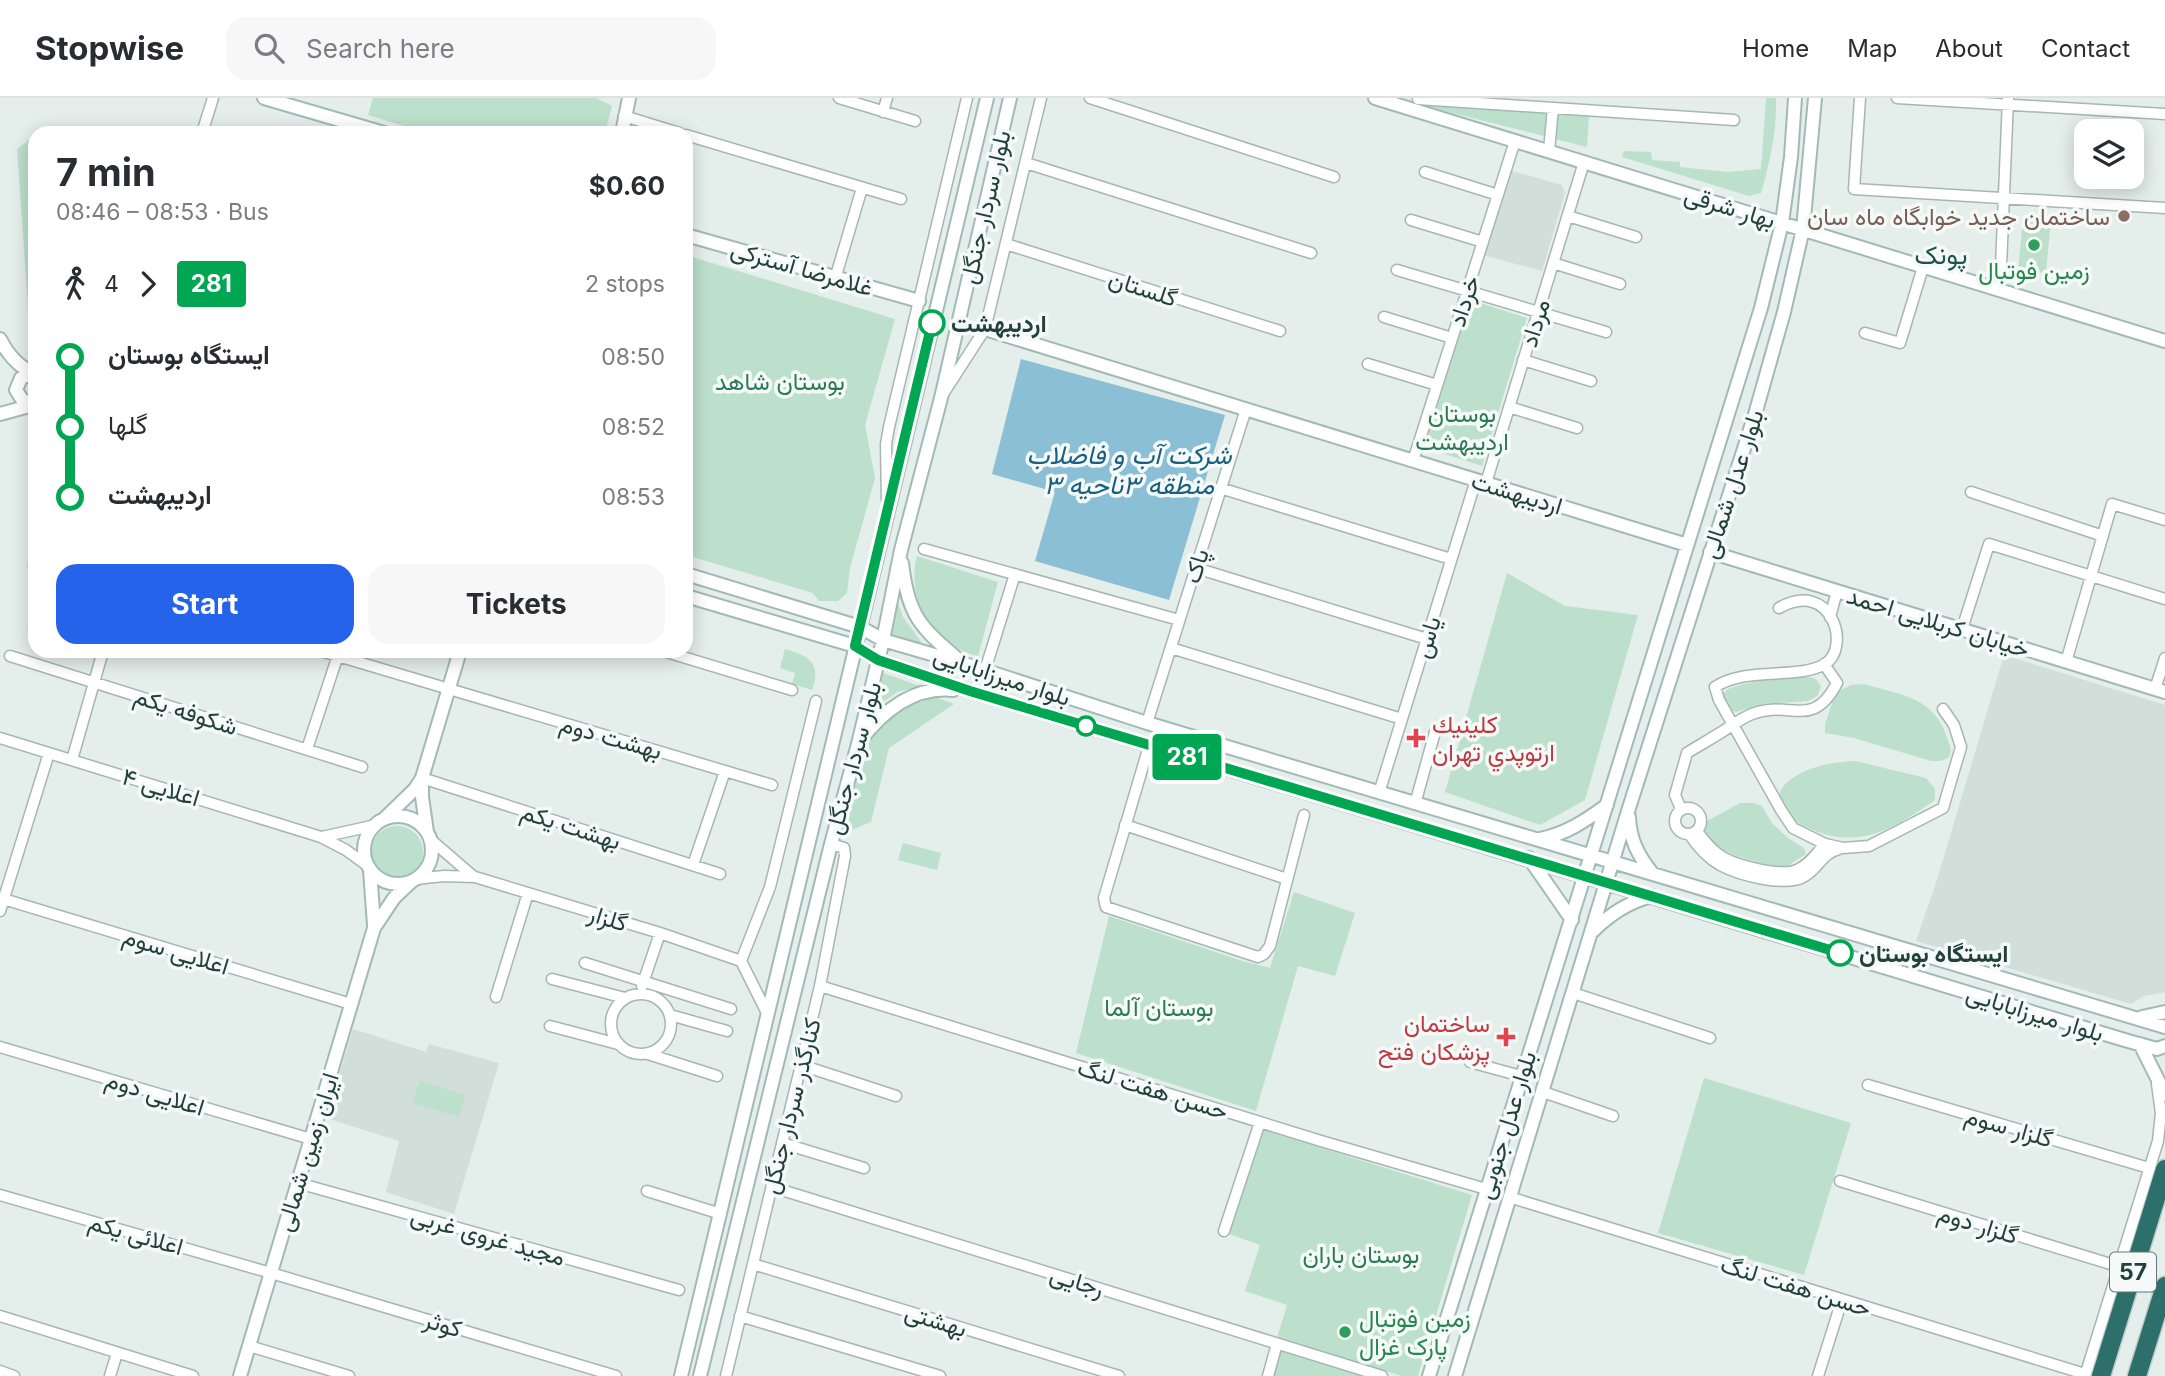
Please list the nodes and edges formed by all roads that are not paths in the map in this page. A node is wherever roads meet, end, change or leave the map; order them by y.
1 (213, 98) edge
2 (264, 98) edge
3 (629, 98) edge
4 (839, 98) edge
5 (887, 98) edge
6 (967, 98) edge
7 (987, 98) edge
8 (1010, 98) edge
9 (1041, 98) edge
10 (1090, 98) edge
11 (1376, 98) edge
12 (1795, 98) edge
13 (1815, 98) edge
14 (1860, 98) edge
15 (1897, 98) edge
16 (2008, 101) edge
17 (1418, 102) edge
18 (1553, 108) junction
19 (883, 112) junction
20 (2165, 114) edge
21 (624, 116) junction
22 (1734, 120) dead end
23 (915, 121) dead end
24 (204, 126) edge
25 (360, 126) edge
26 (619, 126) edge
27 (623, 126) edge
28 (656, 126) edge
29 (693, 137) edge
30 (1515, 141) junction
31 (1549, 151) junction
32 (1584, 162) junction
33 (1026, 163) junction
34 (1425, 172) dead end
35 (1334, 177) dead end
36 (862, 188) junction
37 (1498, 195) junction
38 (901, 199) dead end
39 (2004, 200) junction
40 (2165, 208) edge
41 (1568, 216) junction
42 (1412, 220) dead end
43 (1782, 223) junction
44 (1803, 229) junction
45 (693, 237) edge
46 (1636, 237) dead end
47 (1483, 242) junction
48 (1006, 244) junction
49 (1311, 253) dead end
50 (1553, 263) junction
51 (1923, 267) junction
52 (1397, 270) dead end
53 (835, 279) junction
54 (1620, 284) dead end
55 (1467, 291) junction
56 (2000, 291) junction
57 (919, 301) junction
58 (1538, 312) junction
59 (1384, 317) dead end
60 (985, 329) junction
61 (1280, 331) dead end
62 (1606, 332) dead end
63 (1865, 333) dead end
64 (1452, 338) junction
65 (0, 339) edge
66 (2165, 341) edge
67 (1523, 360) junction
68 (1368, 364) dead end
69 (28, 371) edge
70 (28, 375) edge
71 (1591, 381) dead end
72 (1437, 385) junction
73 (941, 398) junction
74 (28, 402) edge
75 (28, 405) edge
76 (1509, 407) junction
77 (1246, 409) junction
78 (0, 414) edge
79 (1577, 428) dead end
80 (1413, 461) junction
81 (1481, 481) junction
82 (1220, 488) junction
83 (1971, 492) dead end
84 (888, 508) junction
85 (2165, 520) edge
86 (2103, 536) junction
87 (1687, 545) junction
88 (925, 549) dead end
89 (901, 550) junction
90 (1710, 551) junction
91 (1451, 559) junction
92 (1196, 568) junction
93 (1015, 574) junction
94 (693, 576) edge
95 (2091, 576) junction
96 (1837, 591) junction
97 (693, 598) edge
98 (2165, 599) edge
99 (1779, 608) dead end
100 (1830, 617) junction
101 (1179, 620) junction
102 (860, 627) junction
103 (1962, 629) junction
104 (1427, 639) junction
105 (883, 640) junction
106 (855, 646) junction
107 (1171, 648) junction
108 (10, 656) dead end
109 (101, 658) edge
110 (336, 658) edge
111 (353, 658) edge
112 (458, 658) edge
113 (686, 658) edge
114 (2165, 658) edge
115 (878, 660) junction
116 (2066, 662) junction
117 (962, 663) junction
118 (987, 664) dead end
119 (1824, 664) junction
120 (94, 681) junction
121 (449, 690) junction
122 (792, 690) dead end
123 (970, 691) junction
124 (2160, 691) edge
125 (816, 701) dead end
126 (1942, 709) dead end
127 (1402, 719) junction
128 (1147, 723) junction
129 (1733, 724) junction
130 (1435, 732) dead end
131 (0, 738) edge
132 (858, 744) junction
133 (1149, 746) junction
134 (307, 749) junction
135 (49, 753) junction
136 (72, 760) junction
137 (362, 767) dead end
138 (725, 771) junction
139 (422, 778) junction
140 (772, 785) dead end
141 (1379, 793) junction
142 (1415, 804) junction
143 (1607, 805) junction
144 (1629, 808) junction
145 (1681, 809) junction
146 (1304, 815) dead end
147 (379, 822) junction
148 (1125, 825) junction
149 (1693, 833) junction
150 (428, 835) junction
151 (321, 837) junction
152 (1537, 839) junction
153 (831, 844) junction
154 (1825, 844) junction
155 (1843, 848) junction
156 (1592, 855) junction
157 (1529, 858) junction
158 (1613, 861) junction
159 (693, 866) junction
160 (369, 868) junction
161 (1653, 873) junction
162 (720, 874) dead end
163 (1586, 876) junction
164 (475, 877) junction
165 (414, 880) junction
166 (1287, 880) junction
167 (1606, 882) junction
168 (528, 893) junction
169 (1653, 896) junction
170 (2, 899) edge
171 (0, 911) edge
172 (1572, 920) junction
173 (374, 928) junction
174 (660, 933) junction
175 (1591, 934) junction
176 (741, 961) junction
177 (585, 963) dead end
178 (552, 979) dead end
179 (643, 982) junction
180 (820, 986) junction
181 (1573, 993) junction
182 (640, 994) junction
183 (496, 996) dead end
184 (625, 998) junction
185 (351, 1004) junction
186 (731, 1009) dead end
187 (2165, 1012) edge
188 (768, 1014) junction
189 (670, 1015) junction
190 (2137, 1018) junction
191 (550, 1026) dead end
192 (2163, 1028) edge
193 (727, 1031) dead end
194 (1710, 1038) dead end
195 (618, 1044) junction
196 (2140, 1044) junction
197 (0, 1046) edge
198 (2165, 1046) edge
199 (648, 1054) junction
200 (1470, 1062) dead end
201 (801, 1065) junction
202 (717, 1076) dead end
203 (1521, 1076) junction
204 (2157, 1076) junction
205 (1868, 1085) dead end
206 (1542, 1092) junction
207 (2165, 1094) edge
208 (896, 1096) dead end
209 (1613, 1116) dead end
210 (1260, 1122) junction
211 (311, 1139) junction
212 (782, 1143) junction
213 (864, 1168) dead end
214 (2157, 1168) edge
215 (1840, 1181) dead end
216 (298, 1183) junction
217 (772, 1187) junction
218 (1486, 1189) junction
219 (648, 1191) dead end
220 (0, 1195) edge
221 (1508, 1197) junction
222 (721, 1214) junction
223 (1224, 1231) dead end
224 (753, 1264) junction
225 (2117, 1266) junction
226 (271, 1273) junction
227 (2165, 1286) edge
228 (679, 1290) dead end
229 (1842, 1300) junction
230 (740, 1315) junction
231 (0, 1316) edge
232 (1277, 1343) junction
233 (249, 1346) junction
234 (117, 1353) junction
235 (0, 1371) edge
236 (2090, 1375) edge
237 (14, 1376) edge
238 (110, 1376) edge
239 (193, 1376) edge
240 (240, 1376) edge
241 (349, 1376) edge
242 (616, 1376) edge
243 (681, 1376) edge
244 (700, 1376) edge
245 (726, 1376) edge
246 (940, 1376) edge
247 (1119, 1376) edge
248 (1268, 1376) edge
249 (1382, 1376) edge
250 (1429, 1376) edge
251 (1455, 1376) edge
252 (1818, 1376) edge
253 (2137, 1376) edge

1 - 24 street
2 - 25 main road
3 - 21 main road
4 - 19 street
5 - 19 street
6 - 57 street
7 - 84 main road, بلوار سردار جنگل
8 - 73 main road, بلوار سردار جنگل
9 - 33 street
10 - 35 street
11 - 17 main road, بهار شرقی
12 - 43 main road, بلوار عدل شمالی
13 - 44 main road, بلوار عدل شمالی
14 - 39 street
15 - 16 street
16 - 20 street
16 - 39 street
17 - 18 street
17 - 30 main road, بهار شرقی
18 - 22 street
18 - 31 street
19 - 23 street
21 - 26 main road
21 - 27 main road
21 - 28 street
29 - 36 street
30 - 31 main road, بهار شرقی
30 - 37 street, خرداد
31 - 32 main road, بهار شرقی
32 - 41 street, مرداد
32 - 43 main road, بهار شرقی
33 - 48 street
33 - 49 street
34 - 37 street
36 - 38 street
36 - 53 street
37 - 47 street, خرداد
39 - 40 street
39 - 56 street
41 - 46 street
41 - 50 street, مرداد
42 - 47 street
43 - 44 main road, بهار شرقی
43 - 87 main road, بلوار عدل شمالی
44 - 51 main road, بهار شرقی
44 - 90 main road, بلوار عدل شمالی
45 - 53 main road, غلامرضا آسترکی
47 - 55 street, خرداد
48 - 60 street
48 - 61 street, گلستان
50 - 54 street
50 - 58 street, مرداد
51 - 56 main road, بهار شرقی
51 - 63 street
52 - 55 street
53 - 57 main road, غلامرضا آسترکی
55 - 58 street
55 - 64 street, خرداد
56 - 66 main road, بهار شرقی
57 - 84 street
58 - 62 street
58 - 67 street, مرداد
59 - 64 street
60 - 73 street
60 - 77 main road, اردیبهشت
64 - 72 street, خرداد
65 - 69 main road
67 - 71 street
67 - 76 street, مرداد
68 - 72 street
70 - 74 main road
72 - 80 street, خرداد
73 - 89 main road, بلوار سردار جنگل
75 - 78 main road
76 - 79 street
76 - 81 street, مرداد
77 - 80 main road, اردیبهشت
77 - 82 street, پاک
80 - 81 main road, اردیبهشت
81 - 87 main road, اردیبهشت
81 - 91 street, یاس
82 - 91 street
82 - 92 street, پاک
83 - 86 street
84 - 102 main road, بلوار سردار جنگل
85 - 86 street
86 - 95 street
87 - 143 main road, بلوار عدل شمالی
88 - 93 street
89 - 105 main road, بلوار سردار جنگل
89 - 117 main road
90 - 96 main road, خیابان کربلایی احمد
90 - 144 main road, بلوار عدل شمالی
91 - 104 street, یاس
92 - 101 street, پاک
92 - 104 street
93 - 101 street
93 - 118 street
94 - 102 main road, بلوار میرزابابایی
95 - 98 street
95 - 103 street
95 - 116 street
96 - 100 street
96 - 103 main road, خیابان کربلایی احمد
97 - 106 main road, بلوار میرزابابایی
99 - 100 street
100 - 119 street
101 - 107 street, پاک
102 - 105 main road, بلوار میرزابابایی
102 - 106 main road, بلوار سردار جنگل
103 - 116 main road, خیابان کربلایی احمد
104 - 127 street, یاس
105 - 115 main road, بلوار سردار جنگل
105 - 117 main road, بلوار میرزابابایی
106 - 115 main road, بلوار میرزابابایی
106 - 188 main road, بلوار سردار جنگل
107 - 127 street
107 - 128 street, پاک
108 - 120 street, شکوفه یکم
109 - 120 street
110 - 134 street
111 - 121 street, بهشت دوم
112 - 121 main road
113 - 122 street
114 - 124 street
115 - 123 main road, بلوار میرزابابایی
115 - 132 main road, بلوار سردار جنگل
116 - 124 main road, خیابان کربلایی احمد
117 - 128 main road, بلوار میرزابابایی
119 - 129 street
119 - 129 street
120 - 134 street, شکوفه یکم
120 - 136 street
121 - 138 street, بهشت دوم
121 - 139 main road
123 - 132 main road
123 - 133 main road, بلوار میرزابابایی
125 - 176 street
126 - 155 street
127 - 141 street, یاس
128 - 141 main road, بلوار میرزابابایی
129 - 145 street
129 - 154 street
130 - 142 street
131 - 135 street, اعلایی ۴
132 - 153 main road, بلوار سردار جنگل
133 - 148 street
133 - 157 main road, بلوار میرزابابایی
134 - 137 street, شکوفه یکم
135 - 136 street, اعلایی ۴
135 - 170 street
136 - 151 street, اعلایی ۴
138 - 140 street, بهشت دوم
138 - 159 street
139 - 147 main road
139 - 150 main road
139 - 159 street, بهشت یکم
141 - 142 main road, بلوار میرزابابایی
142 - 152 main road, بلوار میرزابابایی
143 - 152 main road
143 - 156 main road, بلوار عدل شمالی
144 - 158 main road, بلوار عدل شمالی
144 - 161 main road
145 - 149 street
145 - 149 street
146 - 166 street
147 - 150 main road
147 - 151 street
147 - 160 main road
148 - 166 street
148 - 166 street
149 - 154 street
149 - 155 street
150 - 164 street
150 - 165 main road
151 - 160 street, اعلایی ۴
152 - 156 main road, بلوار میرزابابایی
153 - 180 street, کنارگذر سردار جنگل
153 - 244 main road, بلوار سردار جنگل
154 - 155 street
156 - 158 main road, بلوار میرزابابایی
156 - 163 main road, بلوار عدل شمالی
157 - 163 main road, بلوار میرزابابایی
157 - 172 main road
158 - 161 main road, بلوار میرزابابایی
158 - 167 main road, بلوار عدل شمالی
159 - 162 street, بهشت یکم
160 - 165 main road
160 - 173 main road, ایران زمین شمالی
161 - 190 main road, بلوار میرزابابایی
163 - 167 main road, بلوار میرزابابایی
163 - 172 main road, بلوار عدل جنوبی
164 - 165 street
164 - 168 street, گلزار
165 - 173 main road, ایران زمین شمالی
167 - 169 main road, بلوار میرزابابایی
167 - 175 main road, بلوار عدل جنوبی
168 - 174 street, گلزار
168 - 183 street
169 - 175 main road
169 - 196 main road, بلوار میرزابابایی
170 - 171 street
170 - 185 street, اعلایی سوم
172 - 203 main road, بلوار عدل جنوبی
173 - 185 main road, ایران زمین شمالی
174 - 176 street, گلزار
174 - 179 street
175 - 181 main road, بلوار عدل جنوبی
176 - 188 street
177 - 179 street
178 - 184 street
179 - 182 street
179 - 186 street
180 - 201 street, کنارگذر سردار جنگل
180 - 210 street, حسن هفت لنگ
181 - 194 street
181 - 206 main road, بلوار عدل جنوبی
182 - 184 street
182 - 189 street
184 - 195 street
185 - 211 main road, ایران زمین شمالی
187 - 190 main road
188 - 222 main road, بلوار سردار جنگل
189 - 193 street
189 - 199 street
190 - 192 main road, بلوار میرزابابایی
191 - 195 street
195 - 199 street
196 - 198 main road, بلوار میرزابابایی
196 - 204 main road
197 - 211 street, اعلایی دوم
199 - 202 street
200 - 203 street
201 - 208 street
201 - 212 street, کنارگذر سردار جنگل
203 - 218 main road, بلوار عدل جنوبی
204 - 207 main road
204 - 214 street
205 - 214 street, گلزار سوم
206 - 209 street
206 - 221 main road, بلوار عدل جنوبی
210 - 218 street, حسن هفت لنگ
210 - 223 street
211 - 216 main road, ایران زمین شمالی
212 - 213 street
212 - 217 street, کنارگذر سردار جنگل
214 - 225 street
214 - 236 highway, 57
215 - 225 street, گلزار دوم
216 - 226 main road, ایران زمین شمالی
216 - 228 street, مجید غروی غربی
217 - 224 street, کنارگذر سردار جنگل
217 - 232 street, رجایی
218 - 250 main road, بلوار عدل جنوبی
219 - 222 street
220 - 226 street, اعلائی یکم
221 - 229 street, حسن هفت لنگ
221 - 251 main road, بلوار عدل جنوبی
222 - 243 main road, بلوار سردار جنگل
224 - 230 street, کنارگذر سردار جنگل
224 - 247 street, بهشتی
225 - 236 street
226 - 233 main road, ایران زمین شمالی
226 - 242 street, کوثر
227 - 253 highway, 57
229 - 236 street, حسن هفت لنگ
229 - 252 street
230 - 245 street, کنارگذر سردار جنگل
230 - 246 street
231 - 234 street
232 - 248 street
232 - 249 street, رجایی
233 - 240 main road, ایران زمین شمالی
233 - 241 street
234 - 238 street
234 - 239 street
235 - 237 street

